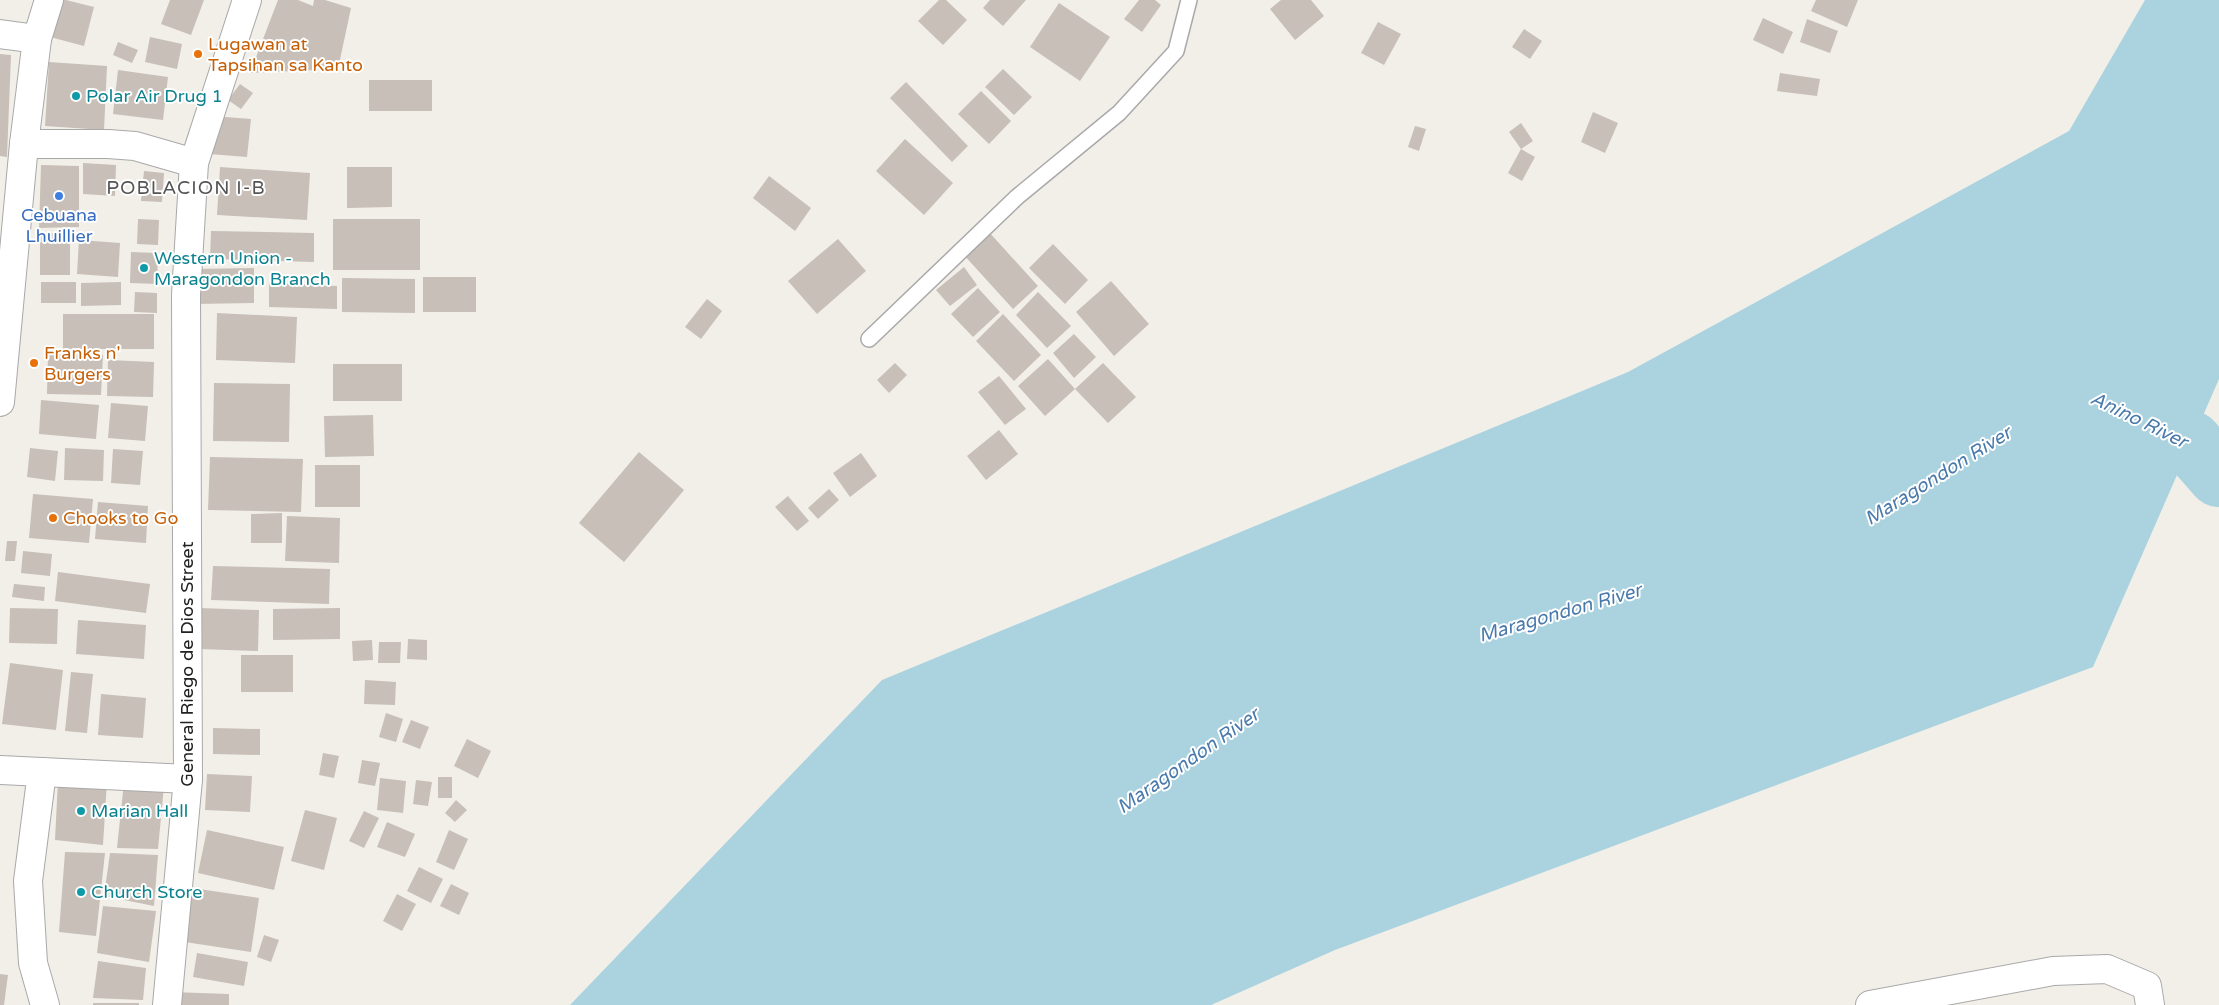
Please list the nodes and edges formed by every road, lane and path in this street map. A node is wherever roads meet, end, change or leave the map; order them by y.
1 (49, 0) edge
2 (247, 0) edge
3 (1189, 0) edge
4 (0, 34) edge
5 (37, 39) junction
6 (24, 144) junction
7 (194, 163) junction
8 (10, 190) edge
9 (869, 338) dead end
10 (0, 402) edge
11 (0, 770) edge
12 (42, 772) junction
13 (188, 779) junction
14 (1884, 1003) edge
15 (45, 1005) edge
16 (167, 1005) edge
17 (2150, 1005) edge

1 - 5 street
2 - 7 street, General Riego de Dios Street
3 - 9 lane
4 - 5 street
5 - 6 street
6 - 7 street
6 - 8 street
7 - 13 street, General Riego de Dios Street
8 - 10 street
11 - 12 street
12 - 13 street
12 - 15 street
13 - 16 street, General Riego de Dios Street
14 - 17 street

